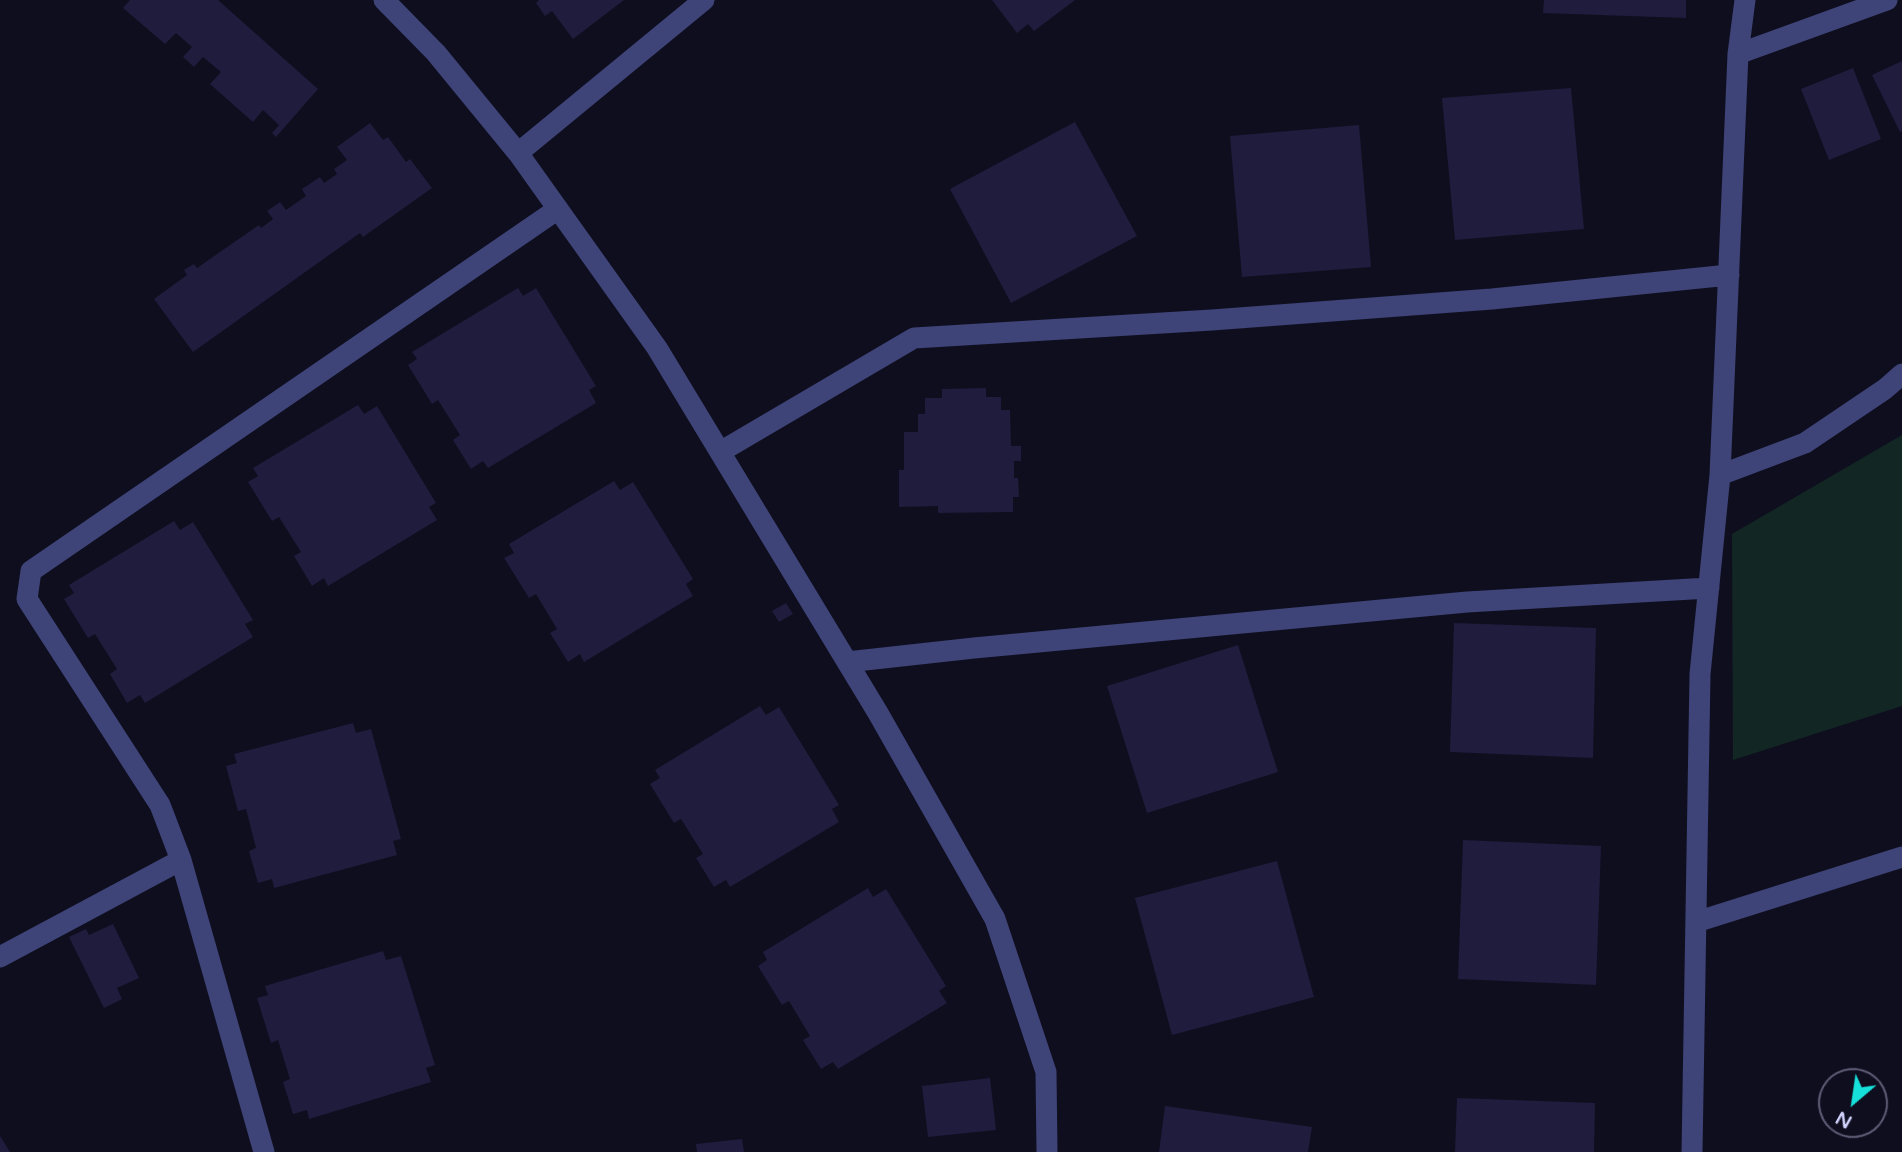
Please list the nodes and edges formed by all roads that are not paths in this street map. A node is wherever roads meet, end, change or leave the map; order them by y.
1 (384, 0) edge
2 (704, 0) edge
3 (1745, 0) edge
4 (1888, 0) edge
5 (1738, 54) junction
6 (518, 153) junction
7 (558, 209) junction
8 (1729, 275) junction
9 (1902, 373) edge
10 (720, 452) junction
11 (1720, 475) junction
12 (1709, 588) junction
13 (846, 662) junction
14 (1902, 857) edge
15 (181, 860) junction
16 (1696, 922) junction
17 (0, 957) edge
18 (264, 1152) edge
19 (1047, 1152) edge
20 (1692, 1152) edge

1 - 6 street
2 - 6 street
3 - 5 street
4 - 5 street
5 - 8 street
6 - 7 street
7 - 10 street
7 - 15 street
8 - 10 street
8 - 11 street
9 - 11 street
10 - 13 street
11 - 12 street
12 - 13 street
12 - 16 street
13 - 19 street
14 - 16 street
15 - 17 street
15 - 18 street
16 - 20 street

